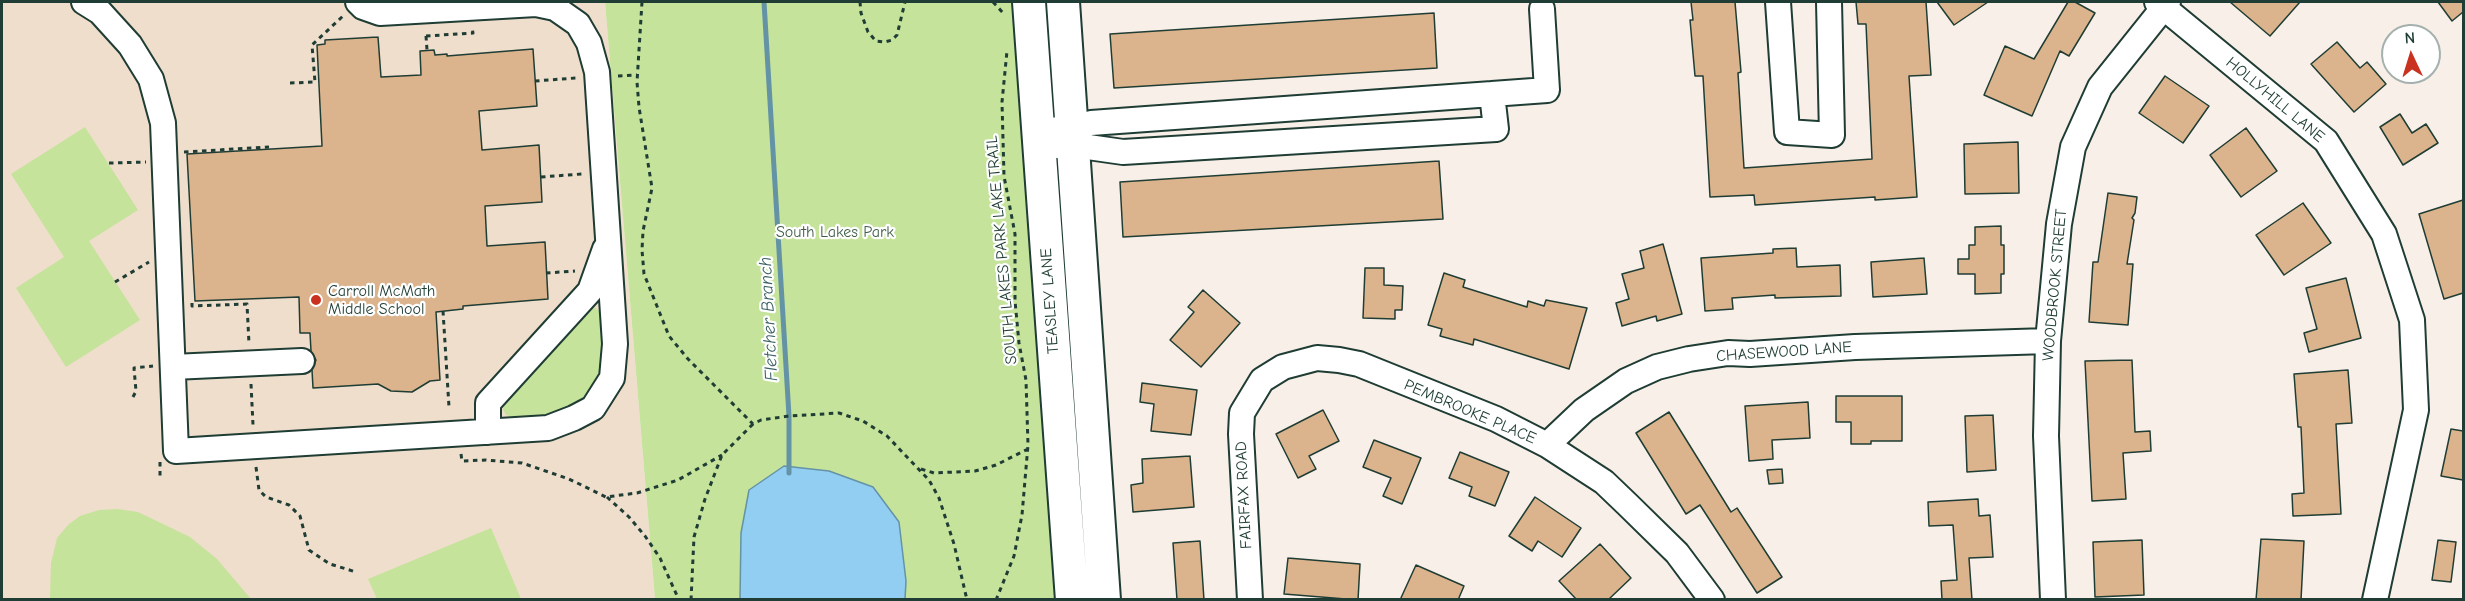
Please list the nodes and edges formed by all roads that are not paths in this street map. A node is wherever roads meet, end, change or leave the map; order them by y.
1 (1062, 2) edge
2 (1778, 2) edge
3 (1829, 2) edge
4 (506, 3) edge
5 (2163, 3) edge
6 (97, 5) edge
7 (1013, 8) edge
8 (350, 9) edge
9 (1542, 9) dead end
10 (1492, 94) junction
11 (1073, 136) junction
12 (1039, 140) junction
13 (608, 238) junction
14 (2048, 341) junction
15 (302, 361) dead end
16 (164, 367) junction
17 (1253, 392) joint
18 (488, 432) junction
19 (1547, 445) junction
20 (1072, 600) edge
21 (1104, 600) edge
22 (1250, 600) edge
23 (1712, 600) edge
24 (2053, 600) edge
25 (2375, 600) edge

1 - 11 main road, TEASLEY LANE
2 - 3 street
4 - 8 street
4 - 13 street
5 - 14 street, WOODBROOK STREET
5 - 25 street, HOLLYHILL LANE
6 - 16 street
7 - 12 main road, TEASLEY LANE
9 - 10 street
10 - 11 street
10 - 11 street
11 - 12 street
11 - 21 main road, TEASLEY LANE
12 - 20 main road, TEASLEY LANE
13 - 18 street
13 - 18 street
14 - 19 street, CHASEWOOD LANE
14 - 24 street, WOODBROOK STREET
15 - 16 street
16 - 18 street
17 - 19 street, PEMBROOKE PLACE
17 - 22 street, FAIRFAX ROAD
19 - 23 street, PEMBROOKE PLACE

